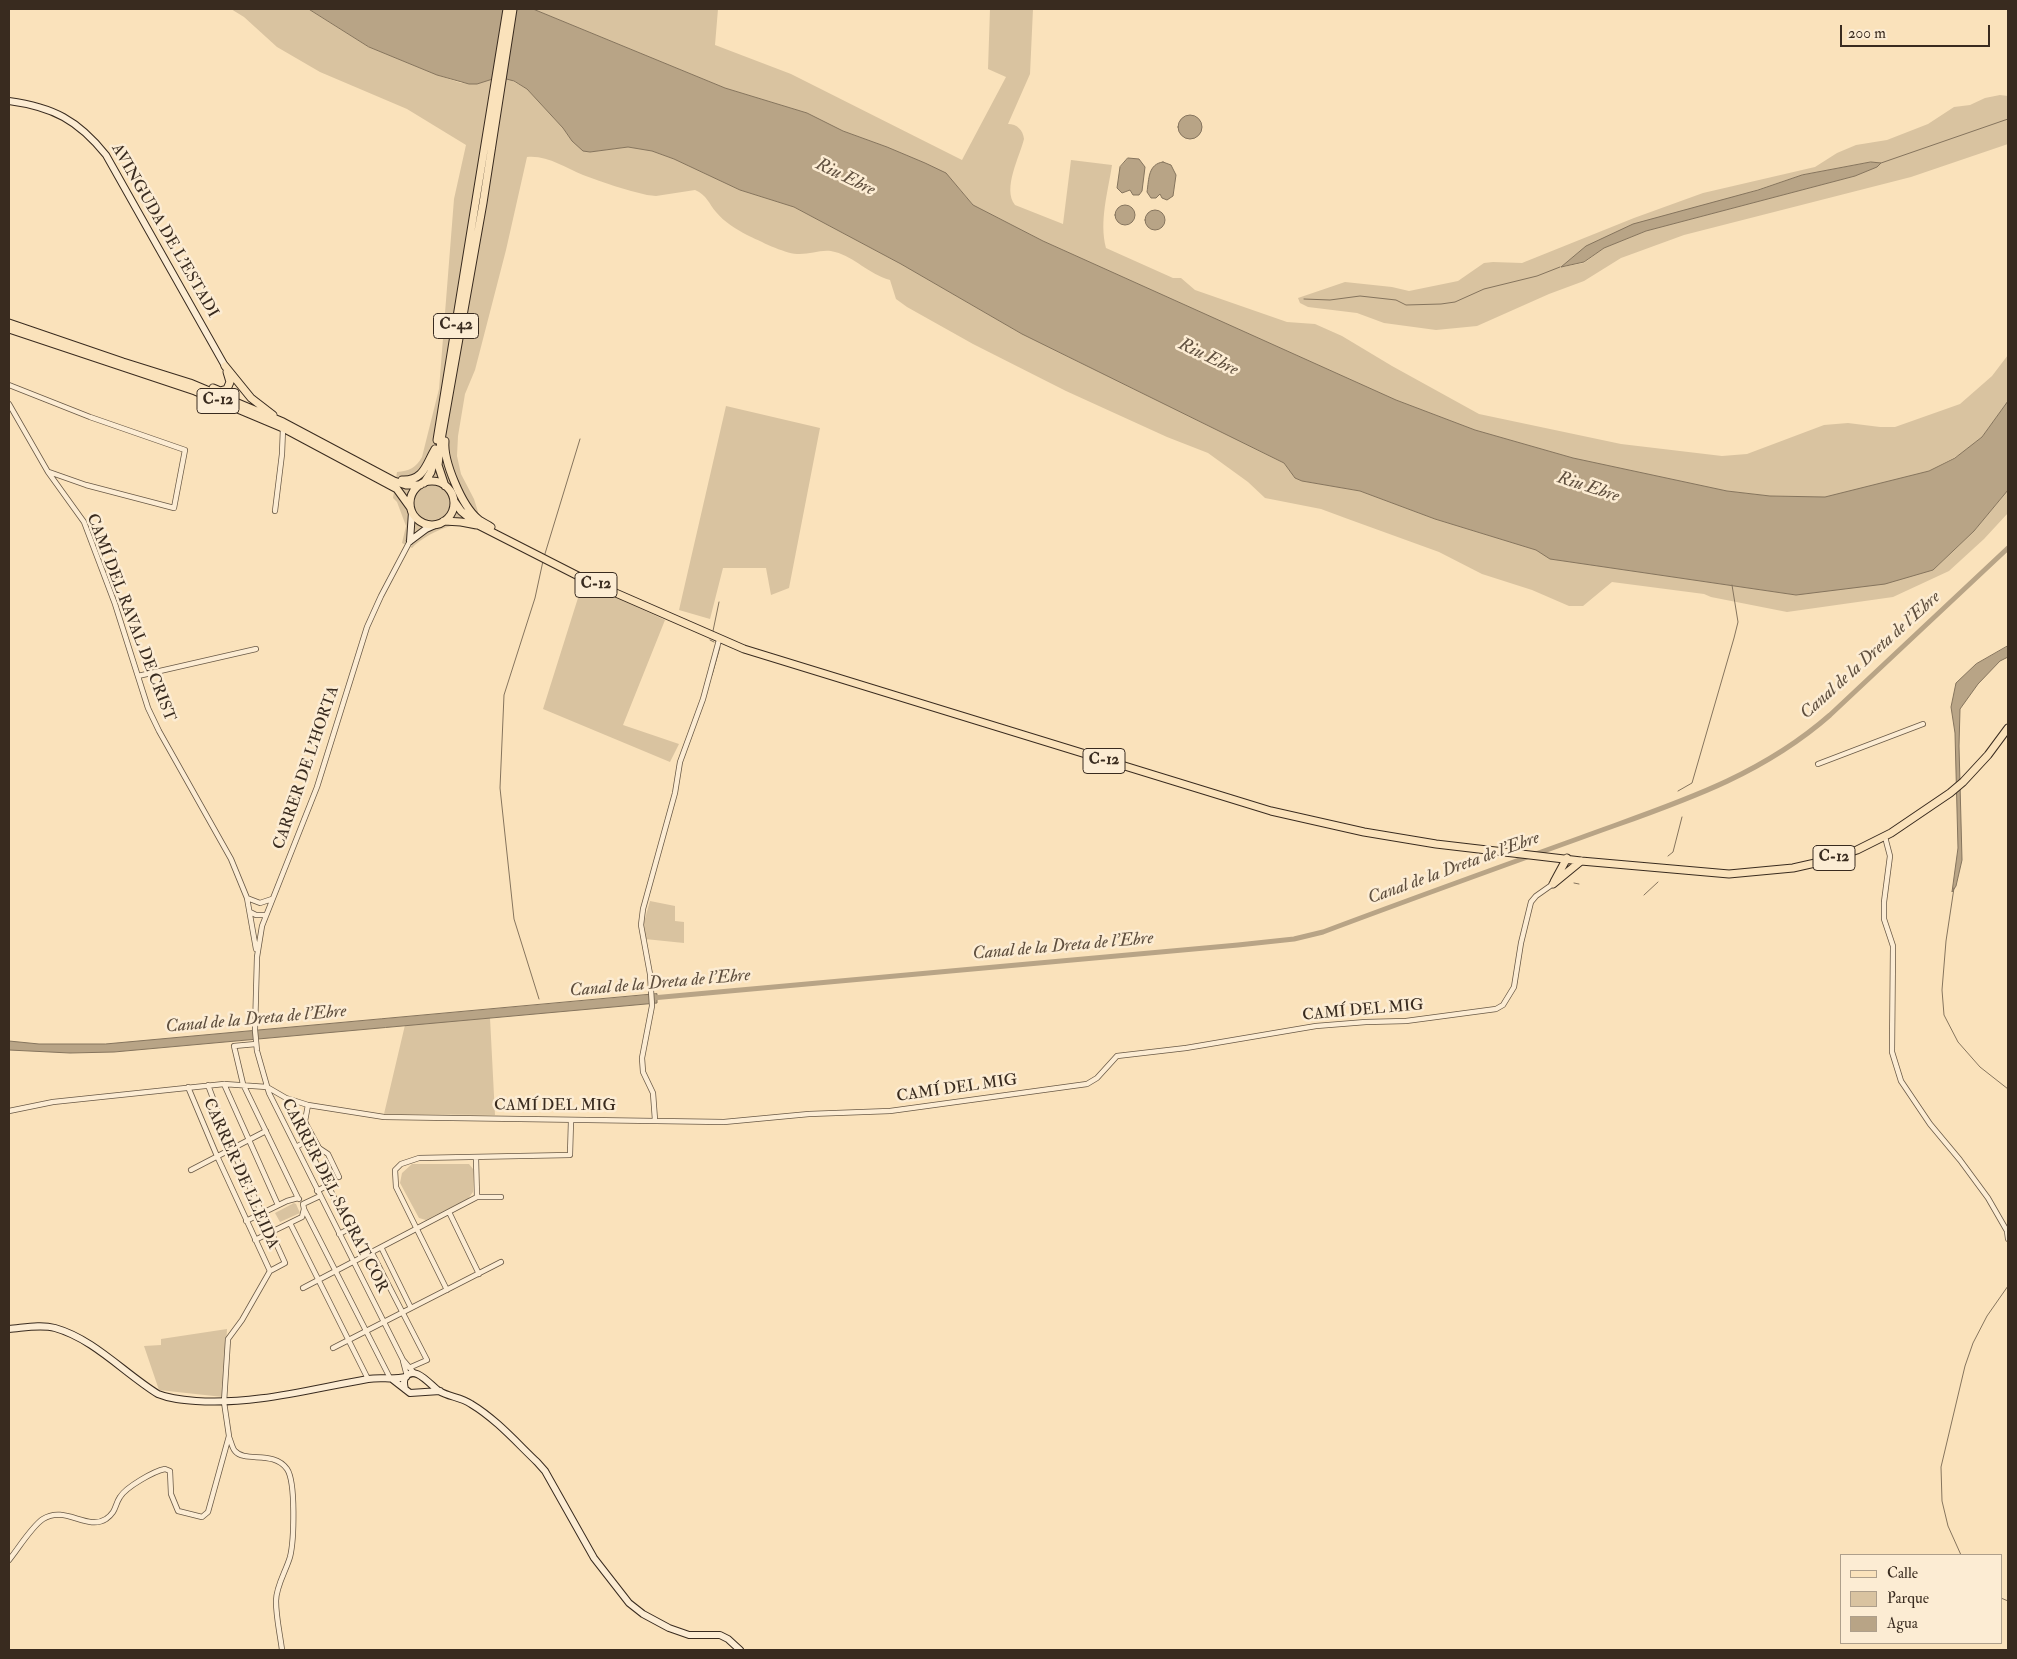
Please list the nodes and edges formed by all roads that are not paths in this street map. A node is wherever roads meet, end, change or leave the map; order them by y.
1 (507, 9) edge
2 (513, 9) edge
3 (9, 101) edge
4 (480, 203) junction
5 (9, 322) edge
6 (9, 329) edge
7 (225, 366) junction
8 (190, 383) junction
9 (9, 385) edge
10 (9, 404) edge
11 (447, 414) junction
12 (283, 425) junction
13 (435, 449) junction
14 (48, 472) junction
15 (380, 474) junction
16 (422, 484) junction
17 (445, 486) junction
18 (454, 501) junction
19 (411, 510) junction
20 (275, 511) dead end
21 (444, 521) junction
22 (435, 525) junction
23 (478, 525) junction
24 (410, 541) junction
25 (514, 543) junction
26 (719, 640) junction
27 (256, 650) dead end
28 (138, 676) junction
29 (1923, 724) dead end
30 (2008, 728) edge
31 (1818, 764) dead end
32 (1884, 837) junction
33 (1556, 857) junction
34 (1567, 858) junction
35 (1581, 861) junction
36 (1560, 868) junction
37 (1571, 869) junction
38 (1554, 884) junction
39 (247, 898) junction
40 (272, 899) junction
41 (256, 903) junction
42 (250, 912) junction
43 (266, 914) junction
44 (257, 957) junction
45 (256, 1042) junction
46 (224, 1084) junction
47 (243, 1084) junction
48 (208, 1085) junction
49 (188, 1086) junction
50 (267, 1088) junction
51 (308, 1105) junction
52 (9, 1111) edge
53 (571, 1120) junction
54 (655, 1120) junction
55 (266, 1132) junction
56 (249, 1140) junction
57 (296, 1147) junction
58 (232, 1148) junction
59 (217, 1156) junction
60 (476, 1158) junction
61 (191, 1170) dead end
62 (339, 1177) dead end
63 (328, 1185) junction
64 (317, 1190) junction
65 (320, 1196) junction
66 (501, 1196) dead end
67 (478, 1197) junction
68 (298, 1198) junction
69 (278, 1205) junction
70 (303, 1207) junction
71 (449, 1212) junction
72 (262, 1213) junction
73 (246, 1221) junction
74 (290, 1222) junction
75 (417, 1230) junction
76 (271, 1232) junction
77 (339, 1234) junction
78 (2008, 1239) edge
79 (255, 1240) junction
80 (382, 1249) junction
81 (372, 1253) junction
82 (501, 1262) dead end
83 (354, 1263) junction
84 (270, 1271) junction
85 (336, 1272) junction
86 (479, 1274) junction
87 (318, 1281) junction
88 (302, 1288) dead end
89 (447, 1290) junction
90 (411, 1308) junction
91 (404, 1312) junction
92 (384, 1322) junction
93 (9, 1329) edge
94 (366, 1331) junction
95 (348, 1340) junction
96 (333, 1348) dead end
97 (403, 1360) junction
98 (413, 1370) junction
99 (406, 1376) junction
100 (423, 1378) junction
101 (368, 1379) junction
102 (391, 1379) junction
103 (405, 1389) junction
104 (440, 1391) junction
105 (419, 1392) junction
106 (224, 1402) junction
107 (229, 1436) junction
108 (9, 1560) edge
109 (282, 1650) edge
110 (740, 1650) edge

1 - 4 main road, C-42
2 - 4 main road, C-42
3 - 7 street, AVINGUDA DE L'ESTADI
4 - 11 main road, C-42
4 - 13 main road, C-42
5 - 8 main road, C-12
6 - 12 main road, C-12
7 - 8 main road
7 - 12 main road
8 - 12 main road, C-12
9 - 14 street
10 - 14 street, CAMÍ DEL RAVAL DE CRIST
11 - 17 main road, C-42
11 - 25 main road
12 - 15 main road, C-12
12 - 19 main road, C-12
12 - 20 street
13 - 15 main road
13 - 16 main road, C-42
14 - 28 street, CAMÍ DEL RAVAL DE CRIST
15 - 16 main road, C-12
16 - 17 main road, C-12
16 - 19 main road
17 - 18 main road, C-12
18 - 21 main road
18 - 23 main road, C-12
19 - 22 main road, C-12
19 - 24 street
21 - 22 main road, C-12
21 - 23 main road, C-12
22 - 24 street
23 - 25 main road, C-12
24 - 40 street, CARRER DE L'HORTA
25 - 26 main road, C-12
26 - 33 main road, C-12
26 - 54 street
27 - 28 street
28 - 39 street, CAMÍ DEL RAVAL DE CRIST
29 - 31 street
30 - 32 main road, C-12
32 - 35 main road, C-12
32 - 78 street
33 - 34 main road, C-12
33 - 36 main road
34 - 35 main road, C-12
34 - 36 main road
34 - 37 main road
35 - 37 main road
36 - 37 main road
36 - 38 main road
37 - 38 main road
38 - 54 street, CAMÍ DEL MIG
39 - 41 street
39 - 42 street, CAMÍ DEL RAVAL DE CRIST
40 - 41 street
40 - 43 street, CARRER DE L'HORTA
41 - 43 street
42 - 43 street
42 - 44 street, CAMÍ DEL RAVAL DE CRIST
43 - 44 street, CARRER DE L'HORTA
44 - 45 street, CARRER DE L'HORTA
45 - 47 street
45 - 50 street, CARRER DEL SAGRAT COR
46 - 47 street, CAMÍ DEL MIG
46 - 48 street, CAMÍ DEL MIG
46 - 56 street
47 - 50 street, CAMÍ DEL MIG
47 - 55 street
48 - 49 street, CAMÍ DEL MIG
48 - 58 street
49 - 52 street, CAMÍ DEL MIG
49 - 59 street, CARRER DE LLEIDA
50 - 51 street, CAMÍ DEL MIG
50 - 57 street, CARRER DEL SAGRAT COR
51 - 53 street, CAMÍ DEL MIG
51 - 62 street
53 - 54 street, CAMÍ DEL MIG
53 - 60 street
55 - 56 street
55 - 68 street
56 - 58 street
56 - 69 street
57 - 63 street
57 - 64 street, CARRER DEL SAGRAT COR
58 - 59 street
58 - 72 street
59 - 61 street
59 - 73 street, CARRER DE LLEIDA
60 - 67 street
60 - 75 street
63 - 64 street
63 - 77 street
64 - 65 street, CARRER DEL SAGRAT COR
65 - 70 street
65 - 77 street, CARRER DEL SAGRAT COR
66 - 67 street
67 - 71 street
68 - 69 street
68 - 70 street
69 - 72 street
70 - 74 street
70 - 85 street
71 - 75 street
71 - 86 street
72 - 73 street
73 - 79 street, CARRER DE LLEIDA
74 - 76 street
74 - 87 street
75 - 80 street
75 - 89 street
76 - 79 street
76 - 84 street
77 - 83 street, CARRER DEL SAGRAT COR
79 - 84 street, CARRER DE LLEIDA
80 - 81 street
80 - 90 street
81 - 83 street
81 - 91 street
82 - 86 street
83 - 85 street
83 - 92 street, CARRER DEL SAGRAT COR
84 - 106 street
85 - 87 street
85 - 94 street
86 - 89 street
87 - 88 street
87 - 95 street
89 - 90 street
90 - 91 street
91 - 92 street
91 - 98 street
92 - 94 street
92 - 97 street, CARRER DEL SAGRAT COR
93 - 106 street
94 - 95 street
94 - 102 street
95 - 96 street
95 - 101 street
97 - 98 street
97 - 99 street
98 - 99 street
98 - 100 street
99 - 102 street
99 - 103 street
100 - 104 street
100 - 105 street
101 - 102 street
101 - 106 street
102 - 103 street
103 - 105 street
104 - 105 street
104 - 110 street
106 - 107 street
107 - 108 street
107 - 109 street

